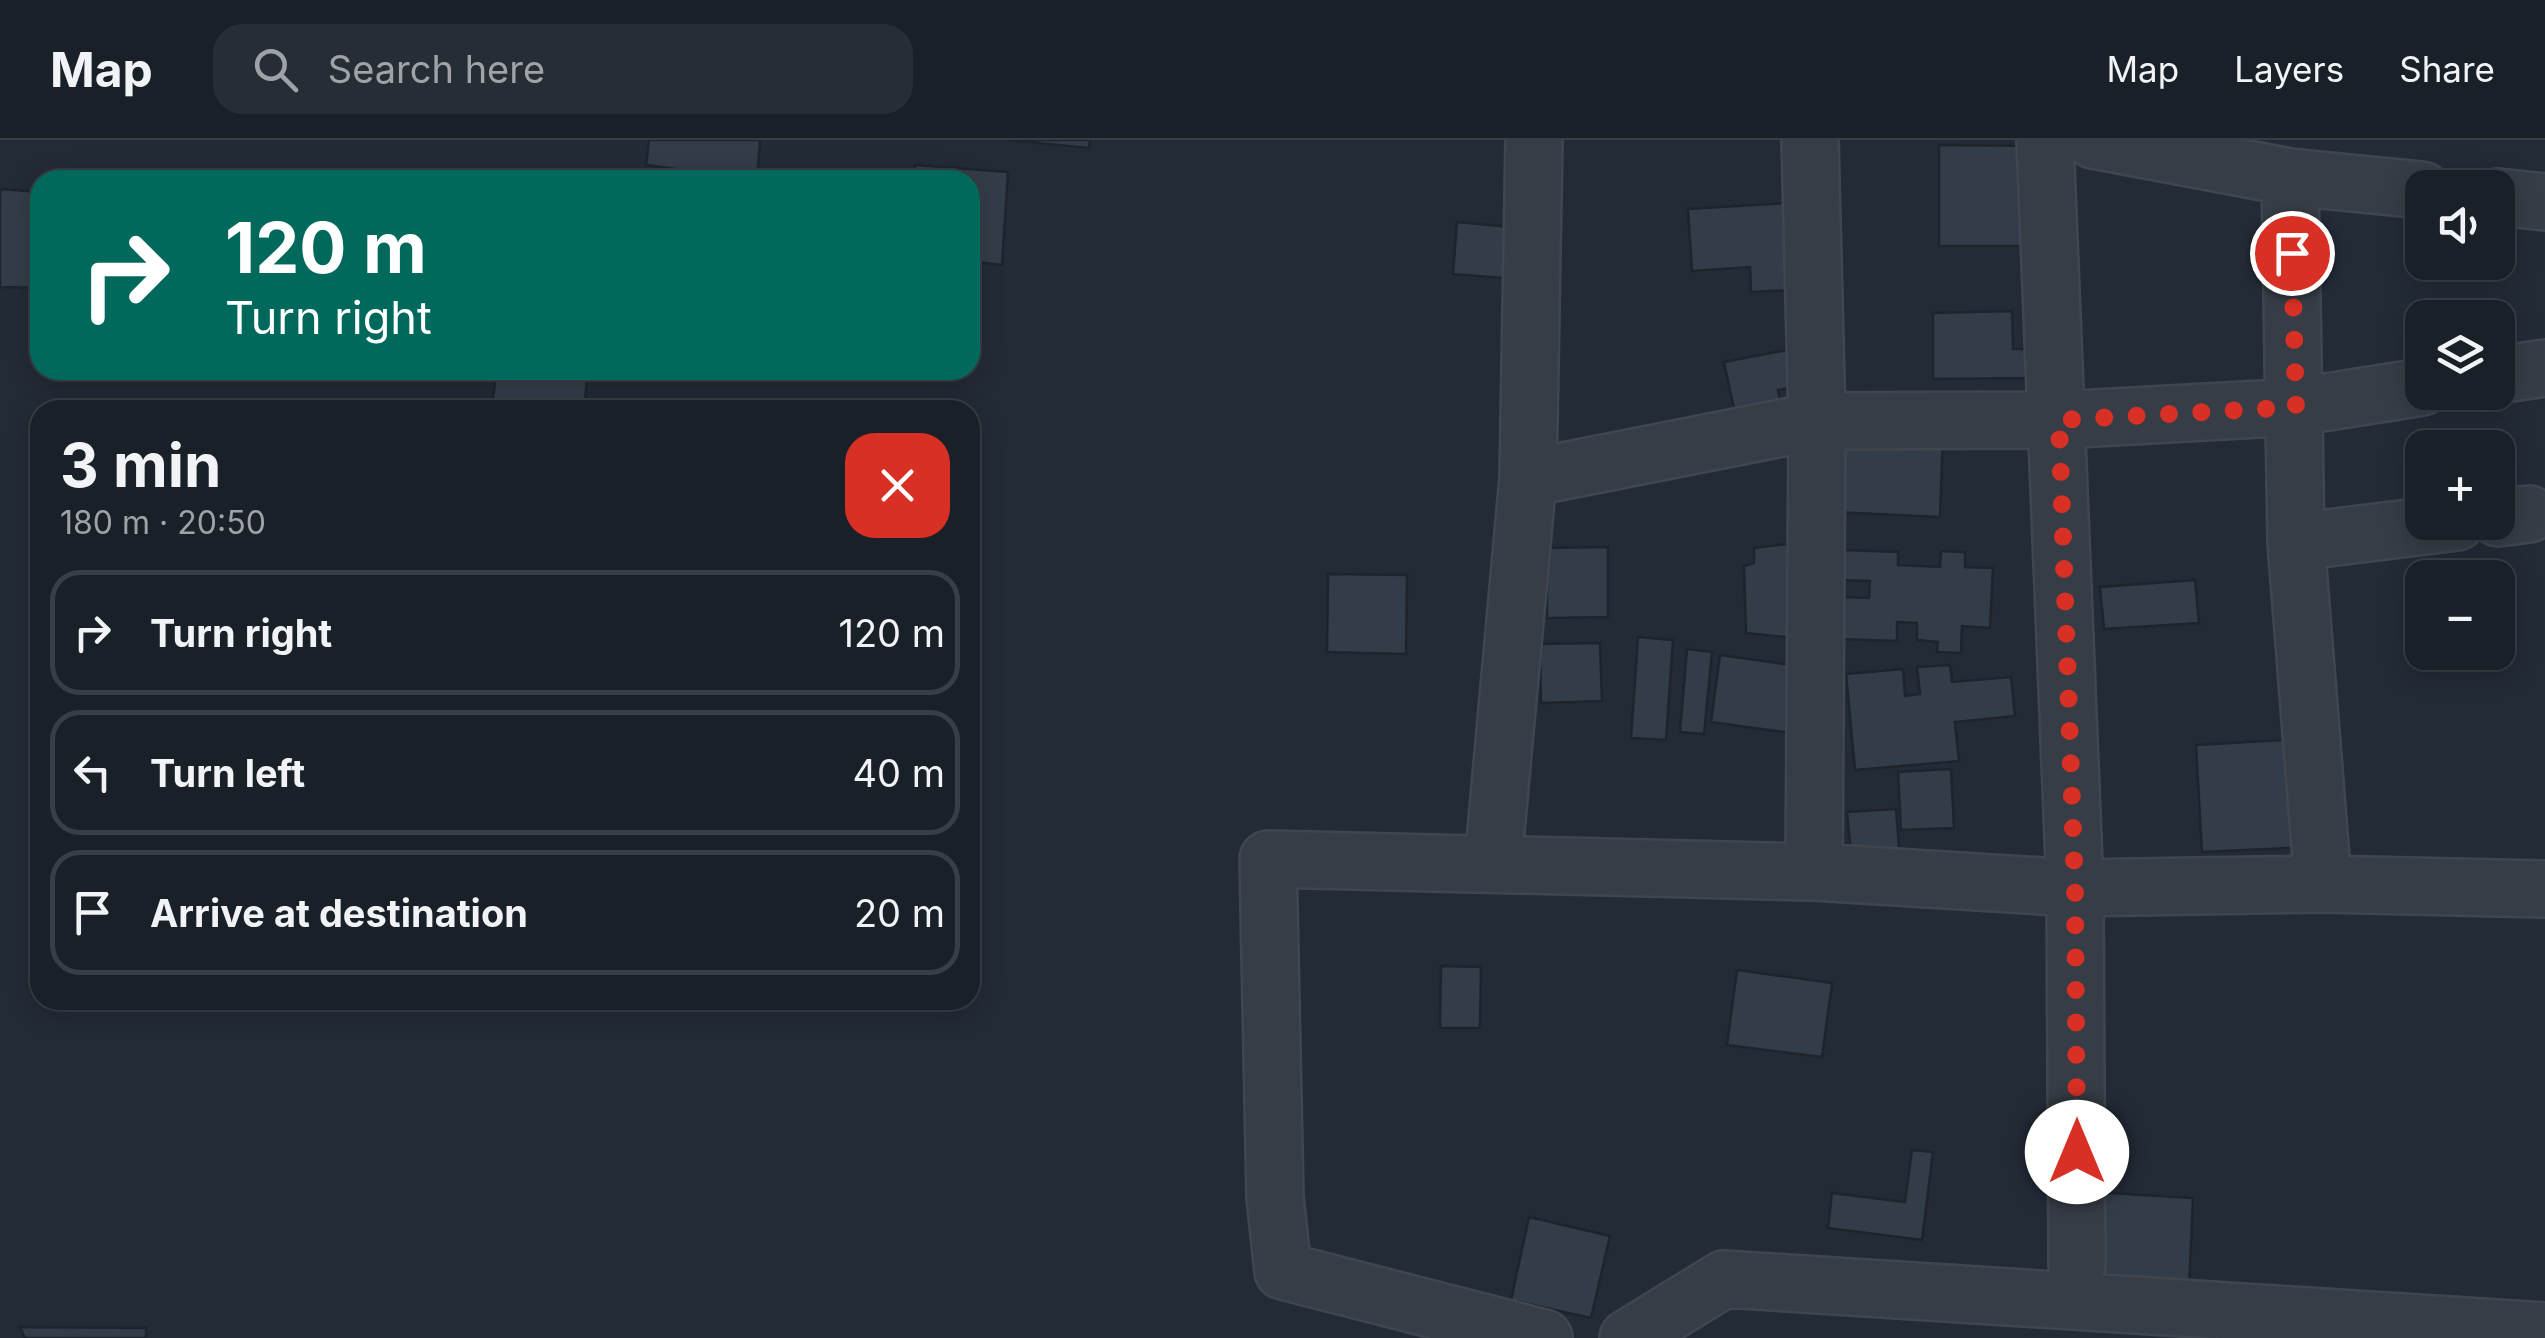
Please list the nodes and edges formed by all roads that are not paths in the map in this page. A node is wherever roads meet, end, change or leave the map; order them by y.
1 (1534, 140) edge
2 (1810, 140) edge
3 (2045, 140) edge
4 (2094, 140) edge
5 (2290, 176) junction
6 (2405, 188) edge
7 (2515, 199) edge
8 (2545, 202) edge
9 (2545, 368) edge
10 (2515, 372) edge
11 (2405, 390) edge
12 (2296, 407) junction
13 (2059, 420) junction
14 (1817, 421) junction
15 (1528, 478) junction
16 (2405, 528) edge
17 (2296, 542) junction
18 (1493, 864) junction
19 (1814, 872) junction
20 (2324, 884) junction
21 (2075, 888) junction
22 (2545, 889) edge
23 (2078, 1265) dead end
24 (2545, 1331) edge
25 (1544, 1338) edge
26 (1628, 1338) edge

1 - 15 street
2 - 14 street
3 - 13 street
4 - 5 street
5 - 6 street
5 - 12 street
7 - 8 street
9 - 10 street
11 - 12 street
12 - 13 street
12 - 17 street
13 - 14 street
13 - 21 street
14 - 15 street
14 - 19 street
15 - 18 street
16 - 17 street
17 - 20 street
18 - 19 street
18 - 25 street
19 - 21 street
20 - 21 street
20 - 22 street
21 - 23 street
24 - 26 street

